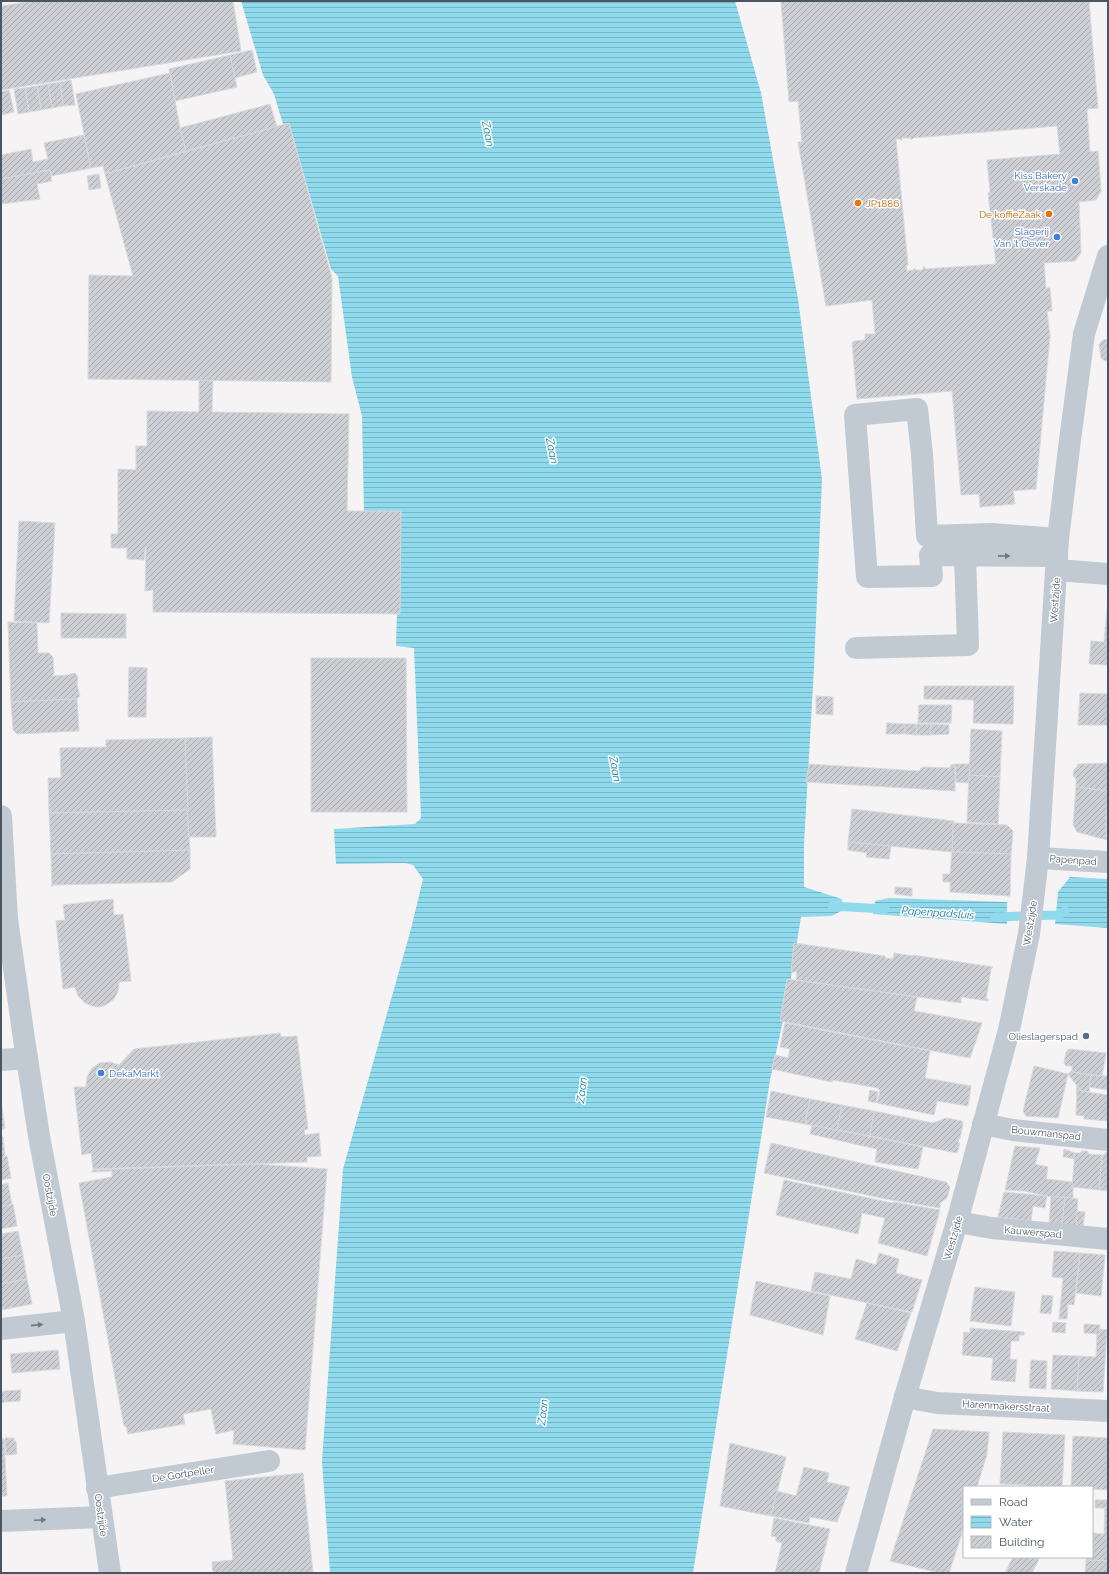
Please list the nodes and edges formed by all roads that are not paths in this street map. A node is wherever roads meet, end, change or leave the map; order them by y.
1 (1108, 257) edge
2 (1058, 555) junction
3 (965, 556) junction
4 (1108, 574) edge
5 (856, 648) dead end
6 (1, 816) edge
7 (1038, 858) junction
8 (1108, 862) edge
9 (27, 1058) junction
10 (1, 1060) edge
11 (983, 1124) junction
12 (1108, 1140) edge
13 (957, 1222) junction
14 (1108, 1238) edge
15 (74, 1322) junction
16 (1, 1329) edge
17 (905, 1397) junction
18 (1108, 1411) edge
19 (269, 1461) dead end
20 (97, 1488) junction
21 (101, 1517) junction
22 (1, 1521) edge
23 (110, 1573) edge
24 (856, 1573) edge

1 - 2 street, Westzijde
3 -> 2 street
2 - 3 street
2 - 4 street
2 - 7 street, Westzijde
3 - 5 street
6 - 9 street, Oostzijde
7 - 8 street, Papenpad
7 - 11 street, Westzijde
9 - 10 street
9 - 15 street, Oostzijde
11 - 12 street, Bouwmanspad
11 - 13 street, Westzijde
13 - 14 street, Kauwerspad
13 - 17 street, Westzijde
16 -> 15 street
15 - 20 street, Oostzijde
17 - 18 street, Harenmakersstraat
17 - 24 street, Westzijde
19 - 20 street, De Gortpeller
20 - 21 street, Oostzijde
22 -> 21 street
21 - 23 street, Oostzijde

